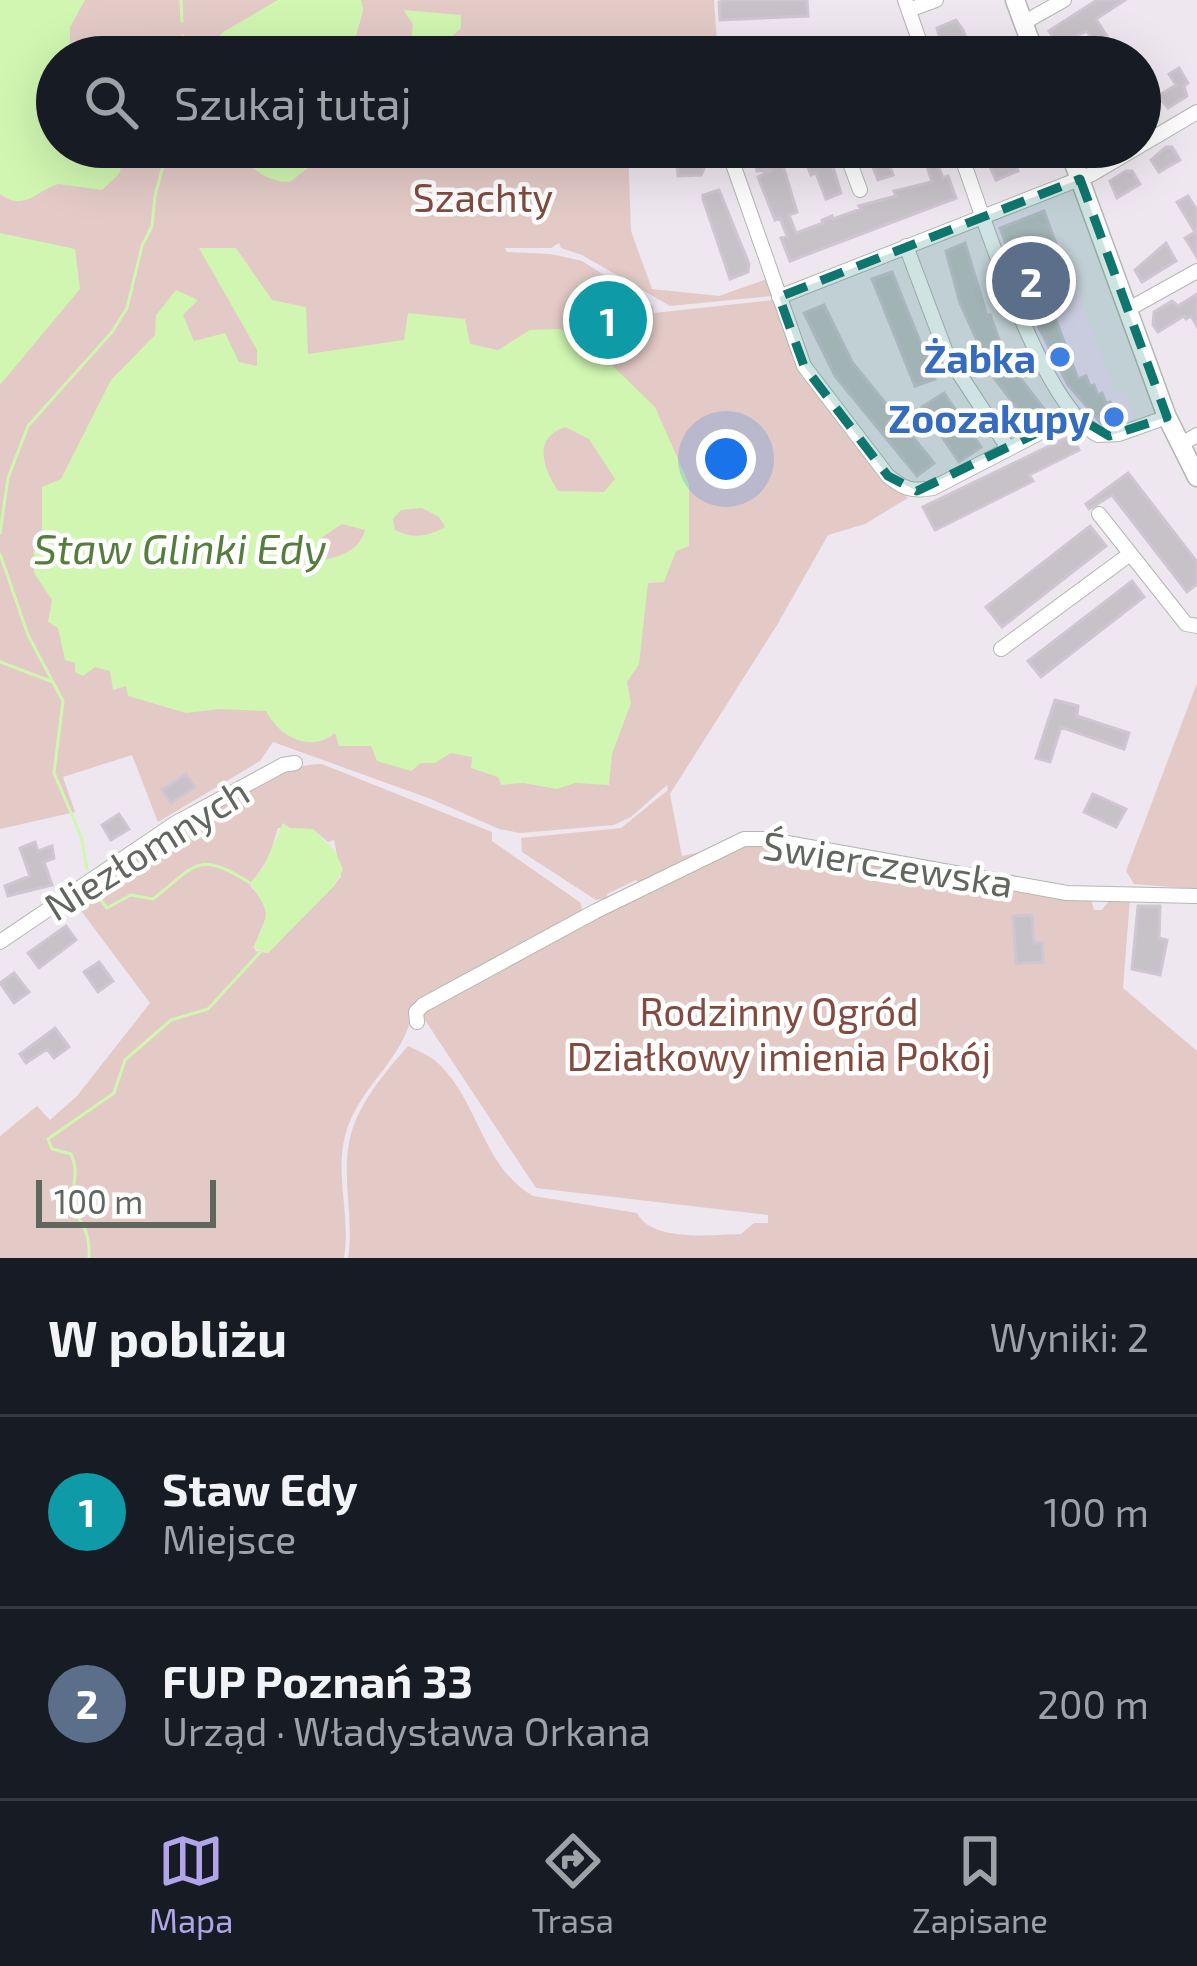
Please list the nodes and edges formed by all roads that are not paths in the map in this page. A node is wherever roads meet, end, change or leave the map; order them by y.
1 (936, 0) edge
2 (1015, 0) edge
3 (1064, 0) edge
4 (907, 5) edge
5 (1023, 23) junction
6 (918, 36) edge
7 (1028, 36) edge
8 (1197, 112) edge
9 (1161, 133) edge
10 (734, 168) edge
11 (852, 168) edge
12 (966, 168) edge
13 (1076, 168) edge
14 (1099, 168) edge
15 (1080, 179) junction
16 (860, 190) dead end
17 (984, 217) junction
18 (906, 246) junction
19 (1197, 271) edge
20 (779, 298) junction
21 (1127, 310) junction
22 (1074, 415) junction
23 (1167, 417) junction
24 (1189, 440) edge
25 (1008, 448) junction
26 (1197, 477) edge
27 (1099, 514) dead end
28 (1130, 554) junction
29 (1197, 626) edge
30 (1001, 649) dead end
31 (295, 763) dead end
32 (1197, 896) edge
33 (0, 942) edge
34 (417, 1022) dead end

1 - 4 street
2 - 5 street
3 - 5 street
4 - 6 street
5 - 7 street
8 - 9 street
10 - 20 street
11 - 16 street
12 - 17 street
13 - 15 street
14 - 15 street
15 - 17 street
15 - 21 street
17 - 18 street
17 - 22 street
18 - 20 street
18 - 25 street
19 - 21 street
20 - 25 street
21 - 23 street
22 - 23 street
22 - 25 street
23 - 24 street
24 - 26 street
27 - 28 street
28 - 29 street
28 - 30 street
31 - 33 street, Niezłomnych
32 - 34 street, Świerczewska

